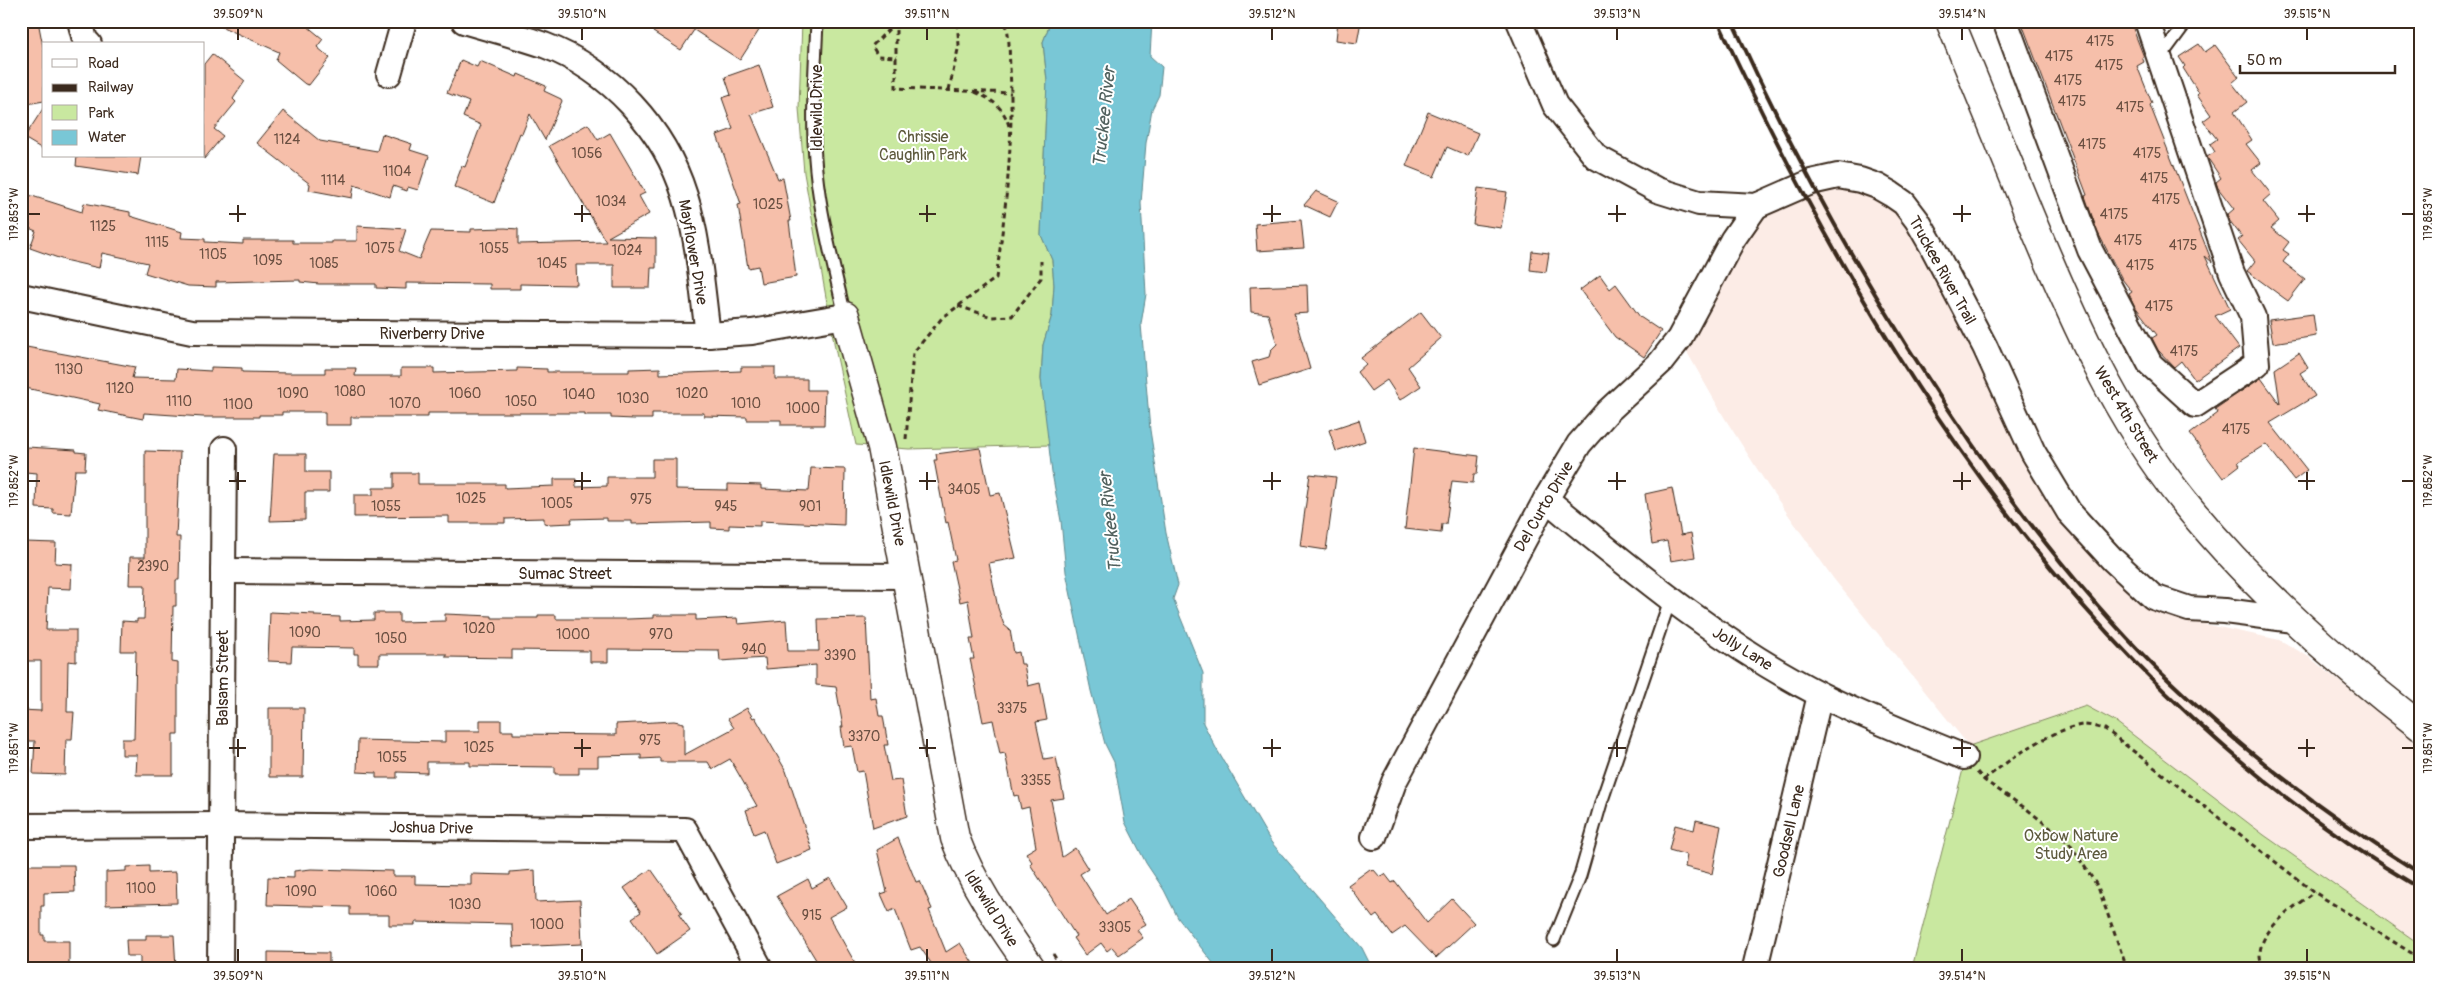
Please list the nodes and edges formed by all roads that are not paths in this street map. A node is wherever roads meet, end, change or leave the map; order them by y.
1 (80, 21) edge
2 (404, 21) edge
3 (464, 21) edge
4 (817, 21) edge
5 (1518, 21) edge
6 (1950, 21) edge
7 (2005, 21) edge
8 (2147, 21) edge
9 (2187, 21) edge
10 (87, 42) edge
11 (2159, 59) junction
12 (389, 74) dead end
13 (1756, 206) junction
14 (21, 296) edge
15 (844, 316) junction
16 (708, 335) junction
17 (224, 449) dead end
18 (1546, 499) junction
19 (223, 571) junction
20 (906, 576) junction
21 (1670, 600) junction
22 (2294, 620) junction
23 (1820, 695) junction
24 (2421, 727) edge
25 (1964, 757) road end
26 (221, 825) junction
27 (21, 826) edge
28 (1374, 837) dead end
29 (1554, 940) dead end
30 (1041, 960) edge
31 (220, 968) edge
32 (760, 968) edge
33 (1755, 968) edge

1 - 10 street
2 - 12 street
3 - 16 street, Mayflower Drive
4 - 15 lane, Idlewild Drive
5 - 13 street, Truckee River Trail
6 - 22 main road, West 4th Street
7 - 11 street
8 - 11 street
9 - 11 lane
13 - 18 street, Del Curto Drive
13 - 22 street, Truckee River Trail
14 - 16 street, Riverberry Drive
15 - 16 street, Riverberry Drive
15 - 20 main road, Idlewild Drive
17 - 19 street, Balsam Street
18 - 21 street, Jolly Lane
18 - 28 street, Del Curto Drive
19 - 20 street, Sumac Street
19 - 26 street, Balsam Street
20 - 30 main road, Idlewild Drive
21 - 23 street, Jolly Lane
21 - 29 lane
22 - 24 main road, West 4th Street
23 - 25 street, Jolly Lane
23 - 33 street, Goodsell Lane
26 - 27 street, Joshua Drive
26 - 31 street, Balsam Street
26 - 32 street, Joshua Drive

